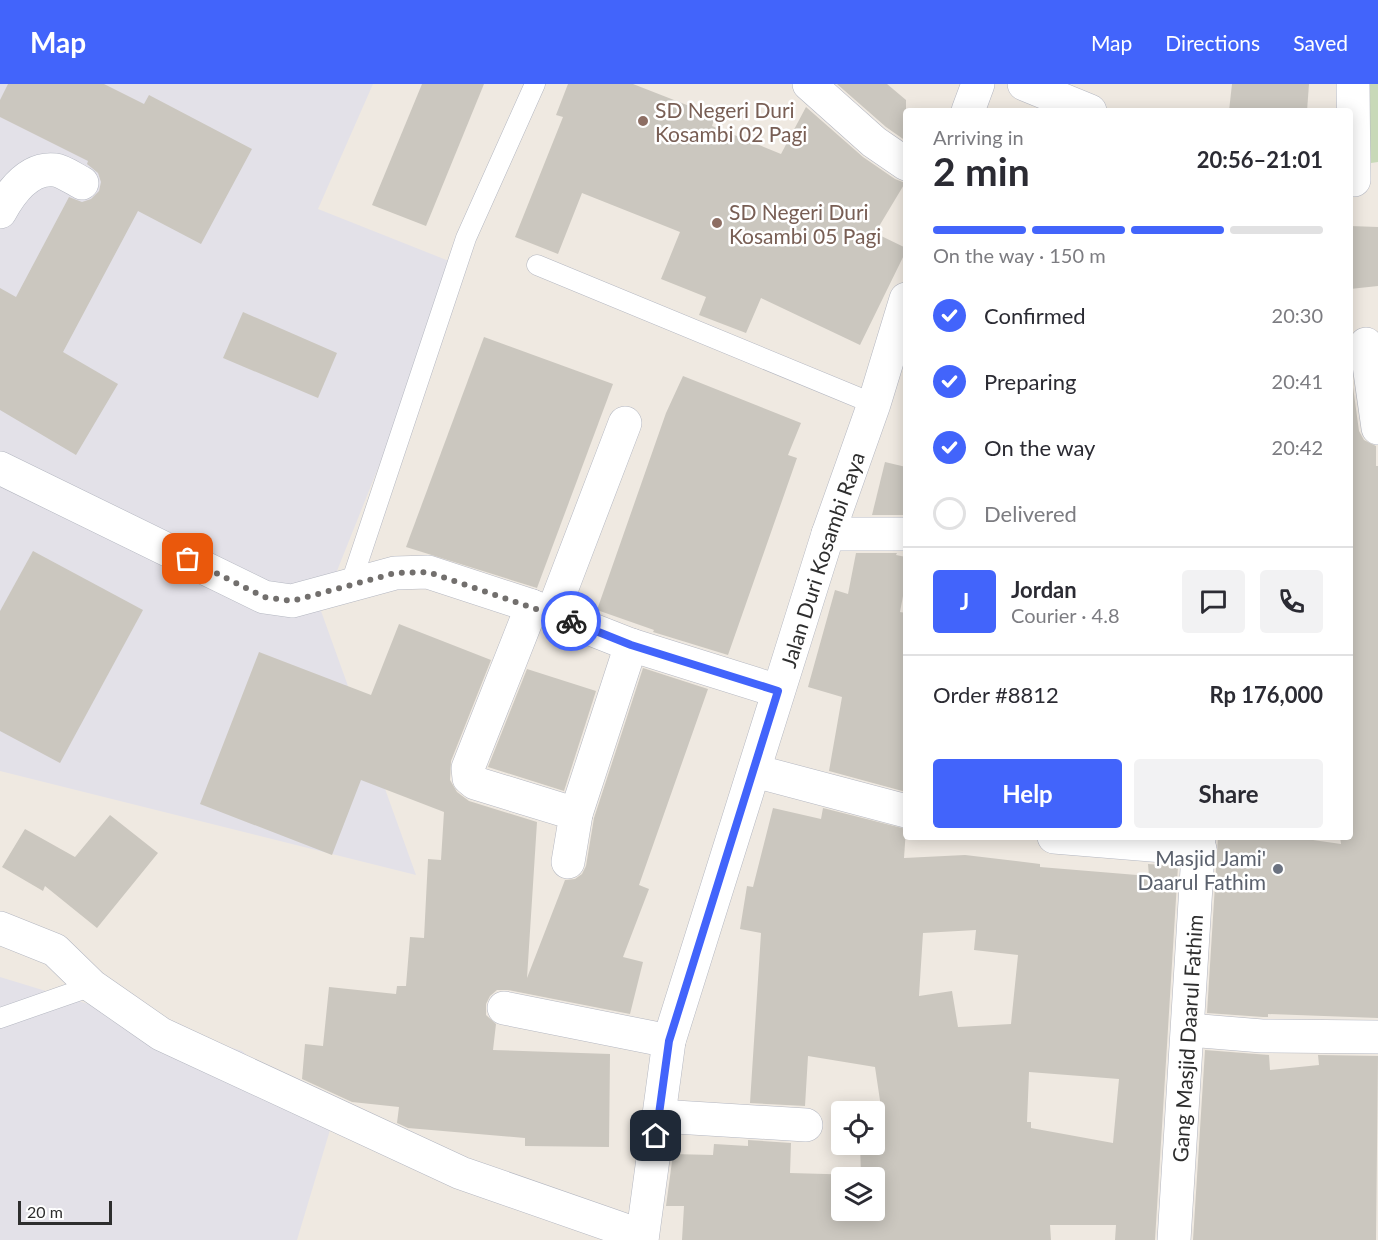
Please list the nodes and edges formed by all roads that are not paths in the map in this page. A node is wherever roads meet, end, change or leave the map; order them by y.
1 (535, 84) edge
2 (809, 84) edge
3 (978, 84) edge
4 (1024, 84) edge
5 (1353, 84) edge
6 (969, 108) edge
7 (1083, 108) edge
8 (903, 162) edge
9 (1361, 180) edge
10 (82, 183) dead end
11 (0, 212) edge
12 (537, 265) dead end
13 (903, 309) edge
14 (1365, 344) edge
15 (874, 404) junction
16 (625, 423) dead end
17 (1378, 428) edge
18 (0, 468) edge
19 (828, 534) junction
20 (903, 534) edge
21 (351, 583) junction
22 (542, 610) junction
23 (631, 645) junction
24 (778, 691) junction
25 (754, 771) junction
26 (903, 810) edge
27 (576, 814) junction
28 (1127, 840) edge
29 (1200, 843) edge
30 (568, 862) dead end
31 (0, 928) edge
32 (92, 986) junction
33 (504, 1008) dead end
34 (0, 1018) edge
35 (1189, 1030) junction
36 (1378, 1037) edge
37 (669, 1041) junction
38 (659, 1116) junction
39 (806, 1125) dead end
40 (642, 1238) edge
41 (1174, 1240) edge

1 - 21 lane
2 - 8 street
3 - 6 street
4 - 7 street
5 - 9 street
10 - 11 street
12 - 15 lane
13 - 15 street, Jalan Duri Kosambi Raya
14 - 17 street
15 - 19 street, Jalan Duri Kosambi Raya
16 - 22 street
18 - 21 street
19 - 20 street
19 - 24 street, Jalan Duri Kosambi Raya
21 - 22 street
22 - 23 street
22 - 27 street
23 - 24 street
23 - 27 street
24 - 25 street, Jalan Duri Kosambi Raya
25 - 26 street
25 - 37 street, Jalan Duri Kosambi Raya
27 - 30 street
28 - 29 street
29 - 35 street, Gang Masjid Daarul Fathim
31 - 32 street
32 - 34 lane
32 - 40 street
33 - 37 street
35 - 36 street
35 - 41 street, Gang Masjid Daarul Fathim
37 - 38 street, Jalan Duri Kosambi Raya
38 - 39 street
38 - 40 street, Jalan Duri Kosambi Raya

